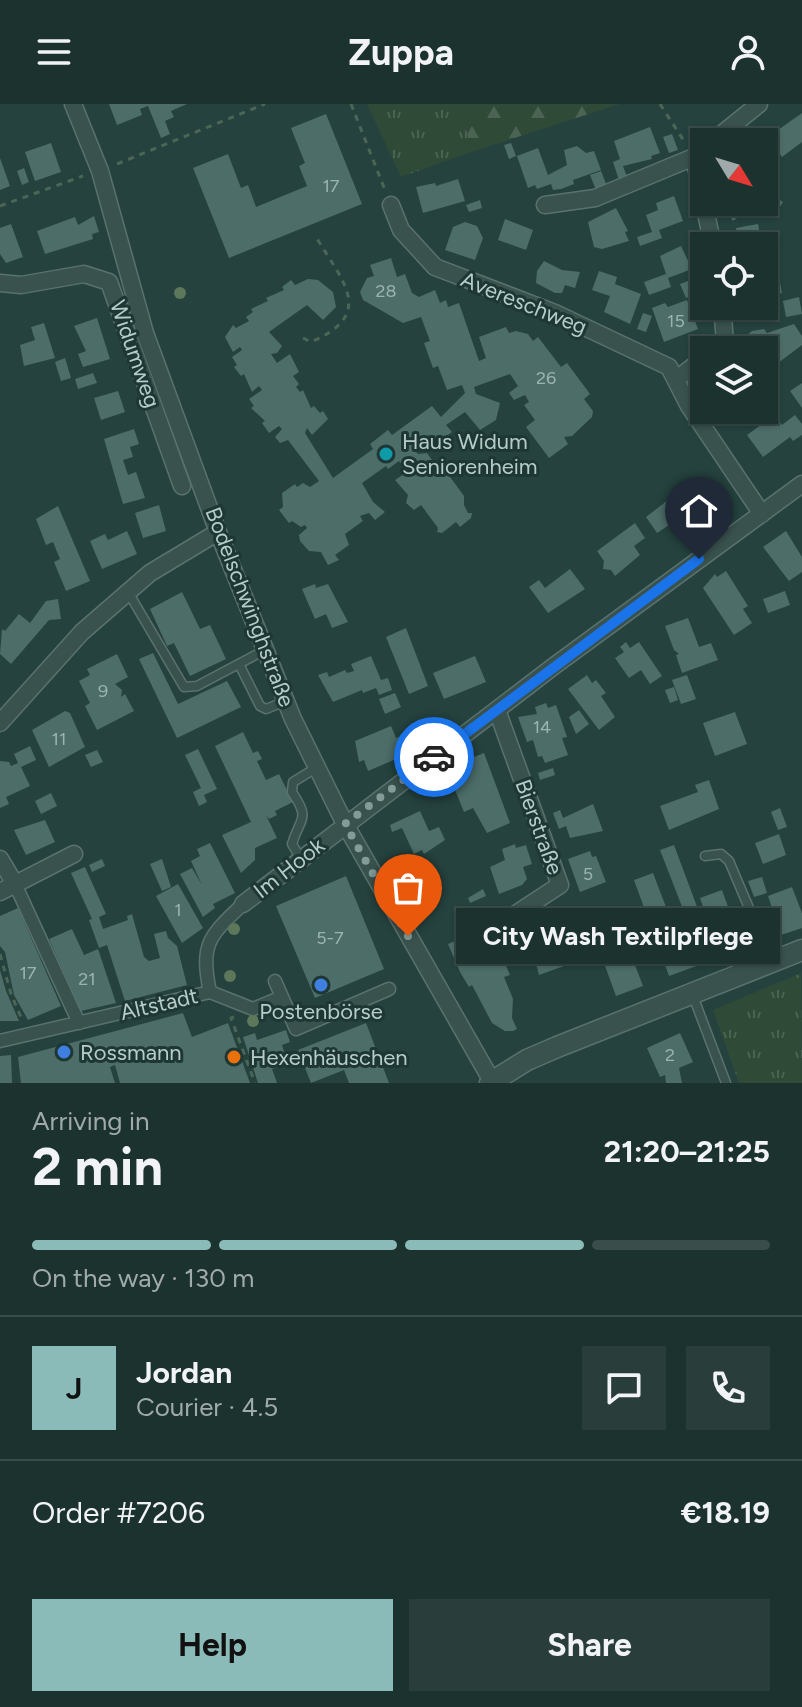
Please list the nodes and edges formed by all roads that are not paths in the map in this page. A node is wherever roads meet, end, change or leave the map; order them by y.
1 (73, 104) edge
2 (759, 104) edge
3 (729, 128) edge
4 (690, 157) edge
5 (391, 205) road end
6 (545, 205) dead end
7 (0, 283) edge
8 (690, 369) edge
9 (678, 378) junction
10 (802, 484) edge
11 (182, 486) dead end
12 (762, 514) junction
13 (218, 532) junction
14 (128, 592) junction
15 (265, 650) junction
16 (239, 664) junction
17 (286, 701) junction
18 (497, 710) junction
19 (0, 723) edge
20 (317, 767) junction
21 (345, 824) junction
22 (74, 854) dead end
23 (705, 856) dead end
24 (0, 859) edge
25 (301, 859) junction
26 (8, 888) edge
27 (243, 904) joint
28 (508, 919) dead end
29 (801, 954) edge
30 (772, 963) junction
31 (275, 981) dead end
32 (389, 989) dead end
33 (210, 992) junction
34 (693, 996) junction
35 (282, 997) junction
36 (79, 1023) junction
37 (0, 1041) edge
38 (492, 1082) edge
39 (726, 1083) edge

1 - 13 street, Bodelschwinghstraße
2 - 3 street
4 - 6 street
5 - 9 street, Avereschweg
7 - 11 street, Widumweg
8 - 9 street
9 - 12 street
10 - 12 street, Im Hook
12 - 18 street, Im Hook
13 - 14 street
13 - 15 street, Bodelschwinghstraße
14 - 16 lane
14 - 19 street
15 - 16 lane
15 - 17 street, Bodelschwinghstraße
16 - 17 lane
17 - 20 street, Bodelschwinghstraße
18 - 21 street, Im Hook
18 - 28 street, Bierstraße
20 - 21 street, Bodelschwinghstraße
20 - 25 lane
21 - 25 street, Im Hook
21 - 38 street, Bodelschwinghstraße
22 - 26 street
23 - 30 lane
24 - 26 street
25 - 27 street, Im Hook
26 - 36 street
27 - 33 street, Im Hook
29 - 30 street
30 - 34 street
31 - 35 street
32 - 35 street
33 - 35 street, Altstadt
33 - 36 street, Altstadt
34 - 38 street
34 - 39 lane
36 - 37 street, Altstadt

